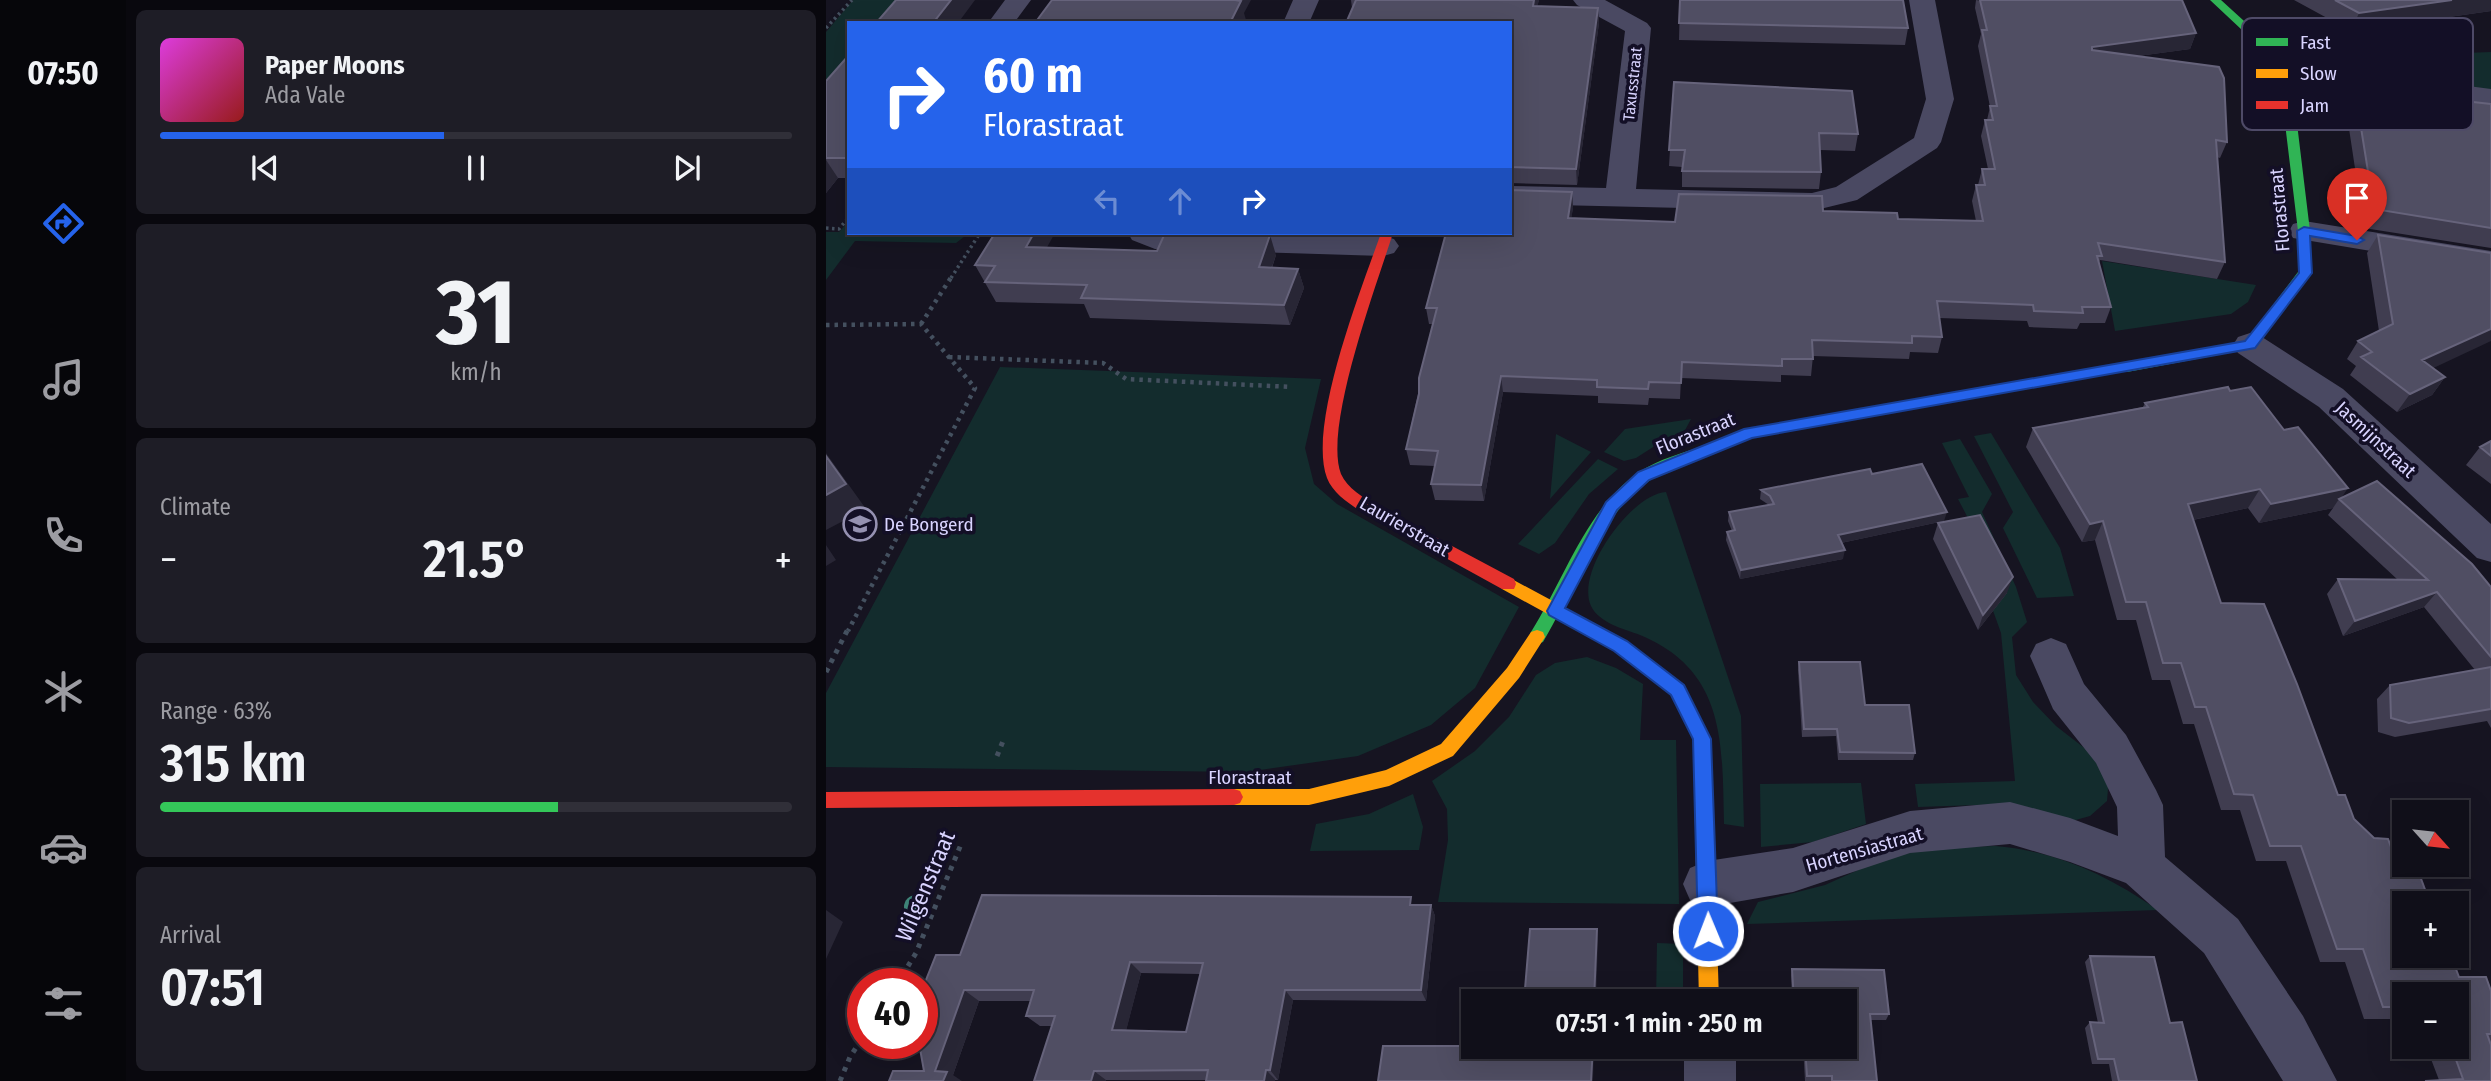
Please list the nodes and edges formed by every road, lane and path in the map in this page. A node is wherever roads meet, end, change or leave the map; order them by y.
1 (852, 0) edge
2 (1018, 0) edge
3 (1306, 0) edge
4 (1586, 0) edge
5 (1922, 0) edge
6 (2215, 0) edge
7 (1002, 21) edge
8 (1297, 21) edge
9 (2242, 25) edge
10 (826, 28) edge
11 (2473, 95) edge
12 (2491, 97) edge
13 (2292, 130) edge
14 (1512, 195) edge
15 (1620, 199) junction
16 (847, 219) edge
17 (826, 228) edge
18 (2304, 231) junction
19 (978, 235) edge
20 (1147, 235) edge
21 (1385, 239) edge
22 (2491, 261) edge
23 (921, 324) junction
24 (826, 326) edge
25 (2250, 345) junction
26 (949, 357) junction
27 (1292, 387) dead end
28 (2491, 547) edge
29 (1555, 611) junction
30 (2051, 656) dead end
31 (826, 672) edge
32 (979, 799) junction
33 (826, 800) edge
34 (2142, 867) junction
35 (1707, 884) junction
36 (907, 968) edge
37 (1709, 989) edge
38 (852, 1059) edge
39 (1710, 1059) edge
40 (840, 1081) edge
41 (1710, 1081) edge
42 (2311, 1081) edge

1 - 10 path
2 - 7 street
3 - 8 street
4 - 15 street, Taxusstraat
5 - 15 street
6 - 9 street, Florastraat
11 - 12 street
13 - 18 street, Florastraat
14 - 15 street
16 - 17 path
18 - 22 street
18 - 25 street, Florastraat
19 - 23 path
20 - 21 street
21 - 29 street, Laurierstraat
23 - 24 path
23 - 26 path
25 - 28 street, Jasmijnstraat
25 - 29 street, Florastraat
26 - 27 path
26 - 31 path
29 - 32 street, Florastraat
29 - 35 street
30 - 34 street
32 - 33 street, Florastraat
32 - 36 path, Wilgenstraat
34 - 35 street, Hortensiastraat
34 - 42 street, Hortensiastraat
35 - 37 street
38 - 40 path
39 - 41 street

